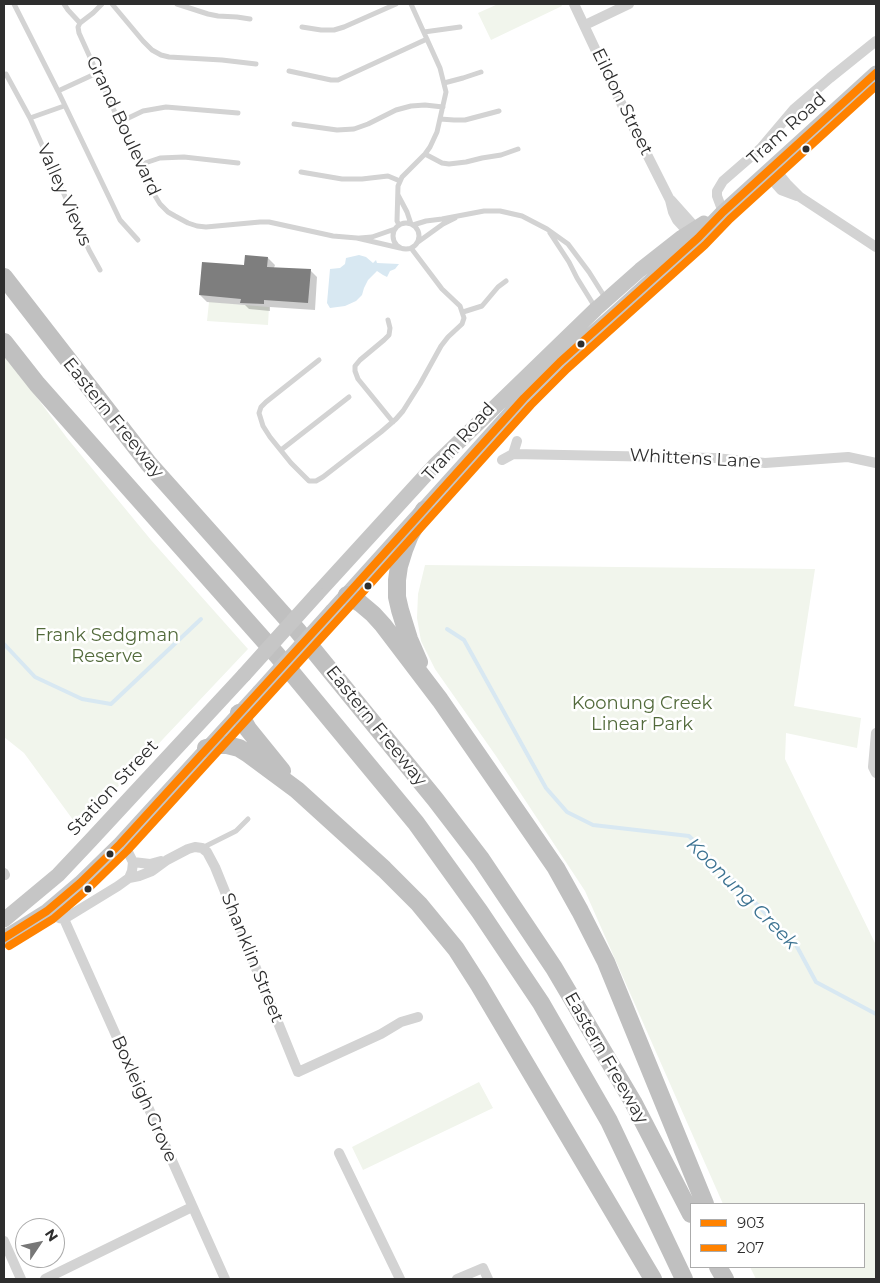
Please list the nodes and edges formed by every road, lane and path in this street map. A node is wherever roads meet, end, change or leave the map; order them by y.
1 (14, 4) edge
2 (64, 4) edge
3 (102, 4) edge
4 (112, 4) edge
5 (177, 4) edge
6 (396, 4) edge
7 (411, 4) edge
8 (574, 4) edge
9 (629, 4) edge
10 (250, 19) dead end
11 (80, 22) junction
12 (584, 25) junction
13 (302, 26) dead end
14 (460, 27) dead end
15 (424, 32) junction
16 (427, 39) junction
17 (876, 41) edge
18 (256, 64) dead end
19 (289, 71) dead end
20 (481, 72) dead end
21 (97, 73) junction
22 (876, 73) edge
23 (6, 74) dead end
24 (444, 83) junction
25 (58, 91) junction
26 (64, 106) junction
27 (443, 107) junction
28 (499, 111) dead end
29 (238, 112) dead end
30 (30, 118) junction
31 (440, 119) junction
32 (120, 122) junction
33 (294, 124) dead end
34 (518, 149) dead end
35 (425, 154) junction
36 (238, 163) dead end
37 (139, 165) junction
38 (769, 170) junction
39 (301, 172) dead end
40 (400, 182) junction
41 (398, 194) junction
42 (723, 212) junction
43 (460, 216) junction
44 (412, 225) junction
45 (397, 227) junction
46 (547, 229) junction
47 (694, 233) junction
48 (357, 238) junction
49 (138, 240) dead end
50 (418, 242) junction
51 (876, 247) edge
52 (400, 248) junction
53 (411, 248) junction
54 (100, 270) dead end
55 (4, 277) edge
56 (506, 281) dead end
57 (602, 304) junction
58 (463, 312) junction
59 (611, 317) junction
60 (388, 320) dead end
61 (4, 342) edge
62 (319, 360) dead end
63 (349, 397) dead end
64 (393, 422) junction
65 (517, 441) dead end
66 (281, 450) junction
67 (513, 454) junction
68 (502, 460) dead end
69 (876, 463) edge
70 (424, 510) junction
71 (317, 594) junction
72 (347, 596) junction
73 (244, 675) junction
74 (440, 700) junction
75 (239, 713) junction
76 (876, 733) edge
77 (206, 748) junction
78 (876, 773) edge
79 (298, 790) junction
80 (248, 819) dead end
81 (120, 844) junction
82 (202, 848) junction
83 (167, 860) junction
84 (133, 862) junction
85 (58, 875) junction
86 (129, 878) junction
87 (44, 886) junction
88 (46, 911) junction
89 (64, 919) junction
90 (4, 920) edge
91 (4, 938) edge
92 (418, 1017) dead end
93 (339, 1153) dead end
94 (705, 1203) edge
95 (192, 1207) junction
96 (690, 1212) edge
97 (4, 1241) edge
98 (719, 1268) edge
99 (21, 1279) edge
100 (45, 1279) edge
101 (225, 1279) edge
102 (400, 1279) edge
103 (457, 1279) edge
104 (488, 1279) edge
105 (653, 1279) edge
106 (684, 1279) edge
107 (725, 1279) edge

1 - 25 lane
2 - 11 lane
3 - 11 lane
4 - 18 lane
5 - 10 lane
6 - 13 lane
7 - 15 lane
8 - 12 street, Eildon Street
9 - 12 street
11 - 21 lane, Grand Boulevard
12 - 47 street, Eildon Street
14 - 15 lane
15 - 16 lane
16 - 19 lane
16 - 24 lane
17 - 42 street
20 - 24 lane
21 - 25 lane
21 - 32 lane, Grand Boulevard
22 - 38 main road, Tram Road
23 - 30 lane, Valley Views
24 - 27 lane
25 - 26 lane
26 - 30 lane
26 - 49 lane
27 - 31 lane
27 - 33 lane
28 - 31 lane
29 - 32 lane
30 - 54 lane, Valley Views
31 - 35 lane
32 - 37 lane, Grand Boulevard
34 - 35 lane
35 - 40 lane
36 - 37 lane
37 - 48 lane, Grand Boulevard
38 - 42 main road, Tram Road
38 - 51 street
39 - 40 lane
40 - 41 lane
41 - 44 lane
41 - 45 lane
42 - 47 main road, Tram Road
43 - 44 lane
43 - 46 lane
43 - 50 lane
44 - 45 lane
44 - 50 lane
45 - 48 lane, Grand Boulevard
45 - 52 lane
46 - 57 lane
46 - 57 lane
47 - 57 main road, Tram Road
47 - 59 main road, Tram Road
48 - 52 lane, Grand Boulevard
50 - 53 lane
52 - 53 lane
53 - 58 lane
55 - 96 highway, Eastern Freeway
56 - 58 lane
57 - 59 main road
57 - 71 main road, Tram Road
58 - 64 lane
59 - 70 main road, Tram Road
60 - 64 lane
61 - 106 highway, Eastern Freeway
62 - 66 lane
63 - 66 lane
64 - 66 lane
65 - 67 street
67 - 68 street, Whittens Lane
67 - 69 street, Whittens Lane
70 - 72 main road, Tram Road
70 - 74 highway
71 - 72 main road
71 - 73 main road, Tram Road, bridge
72 - 74 highway
72 - 75 main road, Tram Road, bridge
73 - 75 main road
73 - 85 main road, Station Street
74 - 94 highway
75 - 77 main road
75 - 79 highway
76 - 78 street
77 - 79 highway
77 - 81 main road
79 - 105 highway
80 - 82 lane
81 - 84 street
81 - 85 main road
81 - 88 main road
82 - 83 street
82 - 92 street, Shanklin Street
83 - 84 street
83 - 86 street
84 - 86 street
85 - 87 main road, Station Street
86 - 89 street
87 - 88 main road
87 - 90 main road, Station Street
88 - 89 street
88 - 91 main road
89 - 95 street, Boxleigh Grove
93 - 102 street
95 - 100 street
95 - 101 street, Boxleigh Grove
97 - 99 street
98 - 107 highway
103 - 104 street

